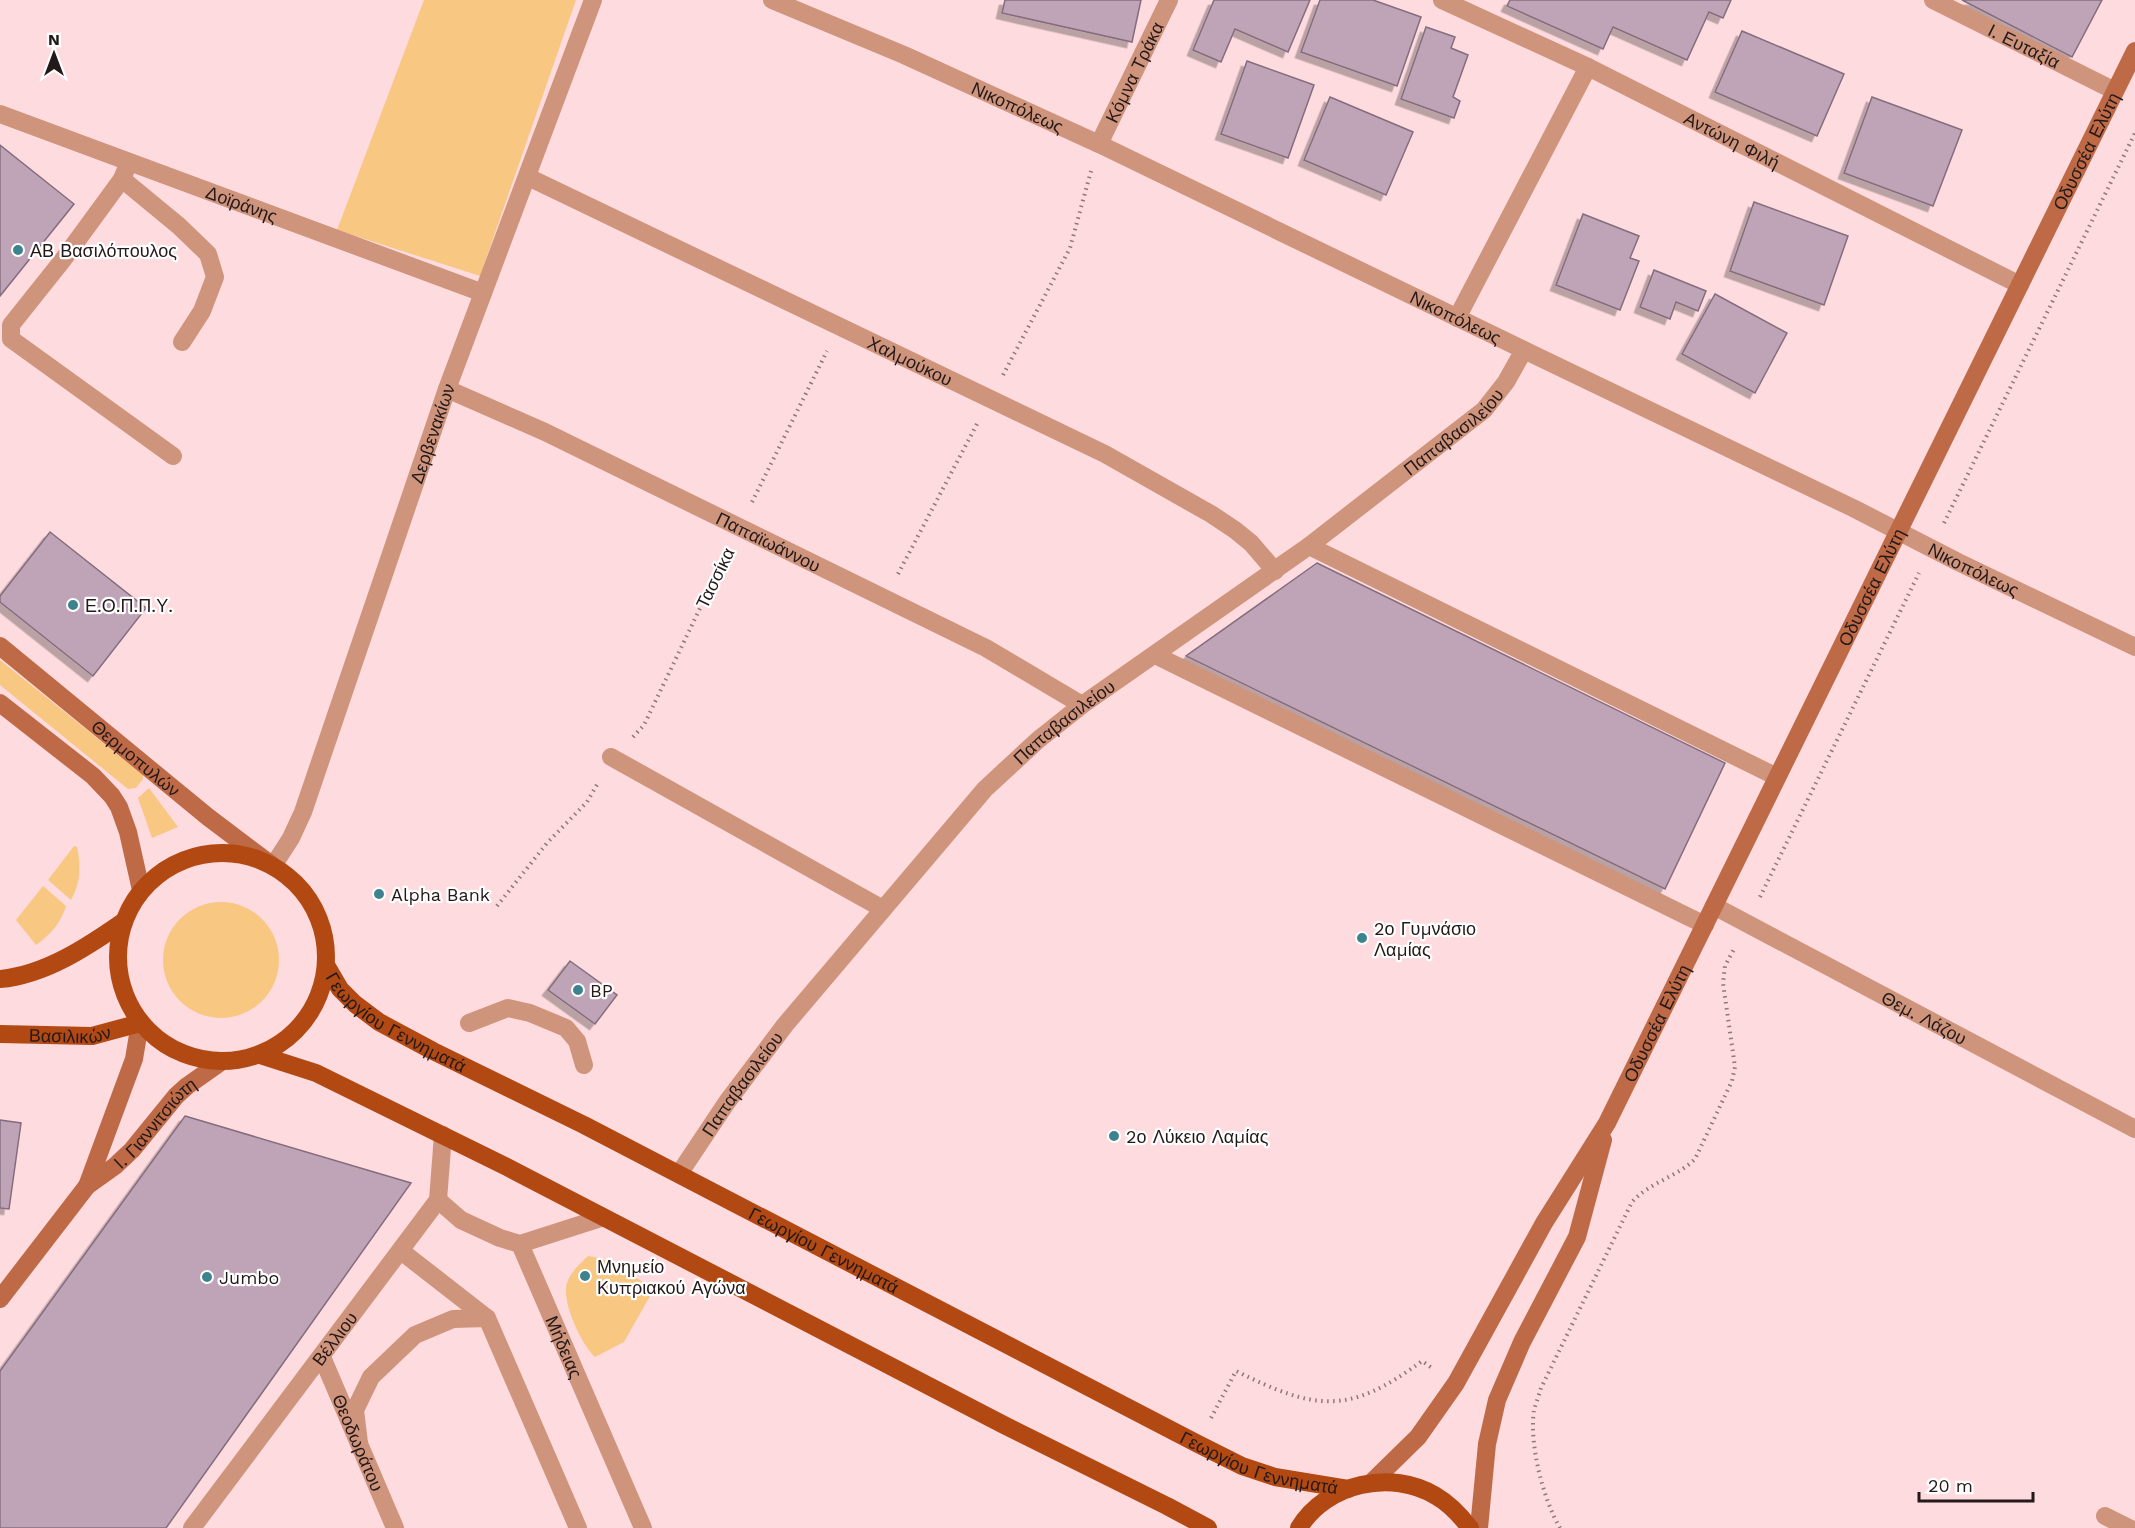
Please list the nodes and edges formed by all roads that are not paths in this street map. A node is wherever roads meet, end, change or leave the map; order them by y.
1 (593, 0) edge
2 (772, 0) edge
3 (1169, 0) edge
4 (1442, 0) edge
5 (1933, 0) edge
6 (2135, 51) edge
7 (1588, 67) junction
8 (2115, 91) junction
9 (0, 114) edge
10 (1099, 144) junction
11 (126, 170) junction
12 (528, 177) junction
13 (2020, 285) junction
14 (483, 293) junction
15 (1457, 318) junction
16 (182, 342) dead end
17 (1524, 351) junction
18 (447, 389) junction
19 (173, 456) dead end
20 (1899, 532) junction
21 (1309, 546) junction
22 (1275, 571) junction
23 (0, 646) edge
24 (2135, 647) edge
25 (1155, 655) junction
26 (0, 703) edge
27 (1082, 705) junction
28 (611, 757) road end
29 (1777, 777) junction
30 (273, 866) junction
31 (141, 890) junction
32 (1714, 906) junction
33 (883, 909) junction
34 (123, 922) junction
35 (1705, 925) junction
36 (326, 965) junction
37 (0, 979) edge
38 (140, 1023) junction
39 (469, 1023) dead end
40 (0, 1034) edge
41 (260, 1055) junction
42 (221, 1062) junction
43 (584, 1065) dead end
44 (1607, 1123) junction
45 (2135, 1129) edge
46 (443, 1136) junction
47 (679, 1174) junction
48 (87, 1186) junction
49 (438, 1200) junction
50 (601, 1218) junction
51 (520, 1244) junction
52 (401, 1251) junction
53 (0, 1299) edge
54 (487, 1318) junction
55 (322, 1358) junction
56 (359, 1443) junction
57 (1371, 1483) junction
58 (1348, 1489) junction
59 (2105, 1516) dead end
60 (192, 1528) edge
61 (395, 1528) edge
62 (578, 1528) edge
63 (643, 1528) edge
64 (1208, 1528) edge
65 (1299, 1528) edge
66 (1470, 1528) edge
67 (1479, 1528) edge
68 (2129, 1528) edge

1 - 12 street, Δερβενακίων
2 - 10 street, Νικοπόλεως
3 - 10 street, Κόμνα Τράκα
4 - 7 street, Αντώνη Φιλή
5 - 8 street, Ι. Ευταξία
6 - 8 street, Οδυσσέα Ελύτη
7 - 13 street, Αντώνη Φιλή
7 - 15 street
8 - 13 street, Οδυσσέα Ελύτη
9 - 11 street, Δοϊράνης
10 - 15 street, Νικοπόλεως
11 - 14 street, Δοϊράνης
11 - 16 street
11 - 19 street
12 - 14 street, Δερβενακίων
12 - 22 street, Χαλμούκου
13 - 20 street, Οδυσσέα Ελύτη
14 - 18 street, Δερβενακίων
15 - 17 street, Νικοπόλεως
17 - 20 street, Νικοπόλεως
17 - 21 street, Παπαβασιλείου
18 - 27 street, Παπαϊωάννου
18 - 30 street, Δερβενακίων
20 - 24 street, Νικοπόλεως
20 - 29 street, Οδυσσέα Ελύτη
21 - 22 street, Παπαβασιλείου
21 - 29 street
22 - 25 street, Παπαβασιλείου
23 - 30 street, Θερμοπυλών
25 - 27 street, Παπαβασιλείου
25 - 35 street
26 - 31 street
27 - 33 street, Παπαβασιλείου
28 - 33 street
29 - 32 street, Οδυσσέα Ελύτη
30 - 31 main road
30 - 36 main road
31 - 34 main road
32 - 35 street, Οδυσσέα Ελύτη
32 - 45 street, Θεμ. Λάζου
33 - 47 street, Παπαβασιλείου
34 - 37 main road
34 - 38 main road
35 - 44 street, Οδυσσέα Ελύτη
36 - 41 main road
36 - 47 main road, Γεωργίου Γεννηματά
38 - 40 main road, Βασιλικών
38 - 42 main road
38 - 48 street, Ι. Γιαννιτσιώτη
39 - 43 street
41 - 42 main road
41 - 46 main road
42 - 48 street, Ι. Γιαννιτσιώτη
44 - 57 street, Οδυσσέα Ελύτη
44 - 67 street, Οδυσσέα Ελύτη
46 - 49 street
46 - 50 main road
47 - 58 main road, Γεωργίου Γεννηματά
48 - 53 street, Ι. Γιαννιτσιώτη
49 - 51 street
49 - 52 street, Βέλλιου
50 - 51 street
50 - 64 main road
51 - 63 street, Μήδειας
52 - 54 street
52 - 55 street, Βέλλιου
54 - 56 street
54 - 62 street
55 - 56 street, Θεοδωράτου
55 - 60 street, Βέλλιου
56 - 61 street, Θεοδωράτου
57 - 58 main road, Γεωργίου Γεννηματά
57 - 66 main road, Γεωργίου Γεννηματά
58 - 65 main road, Γεωργίου Γεννηματά
59 - 68 street

